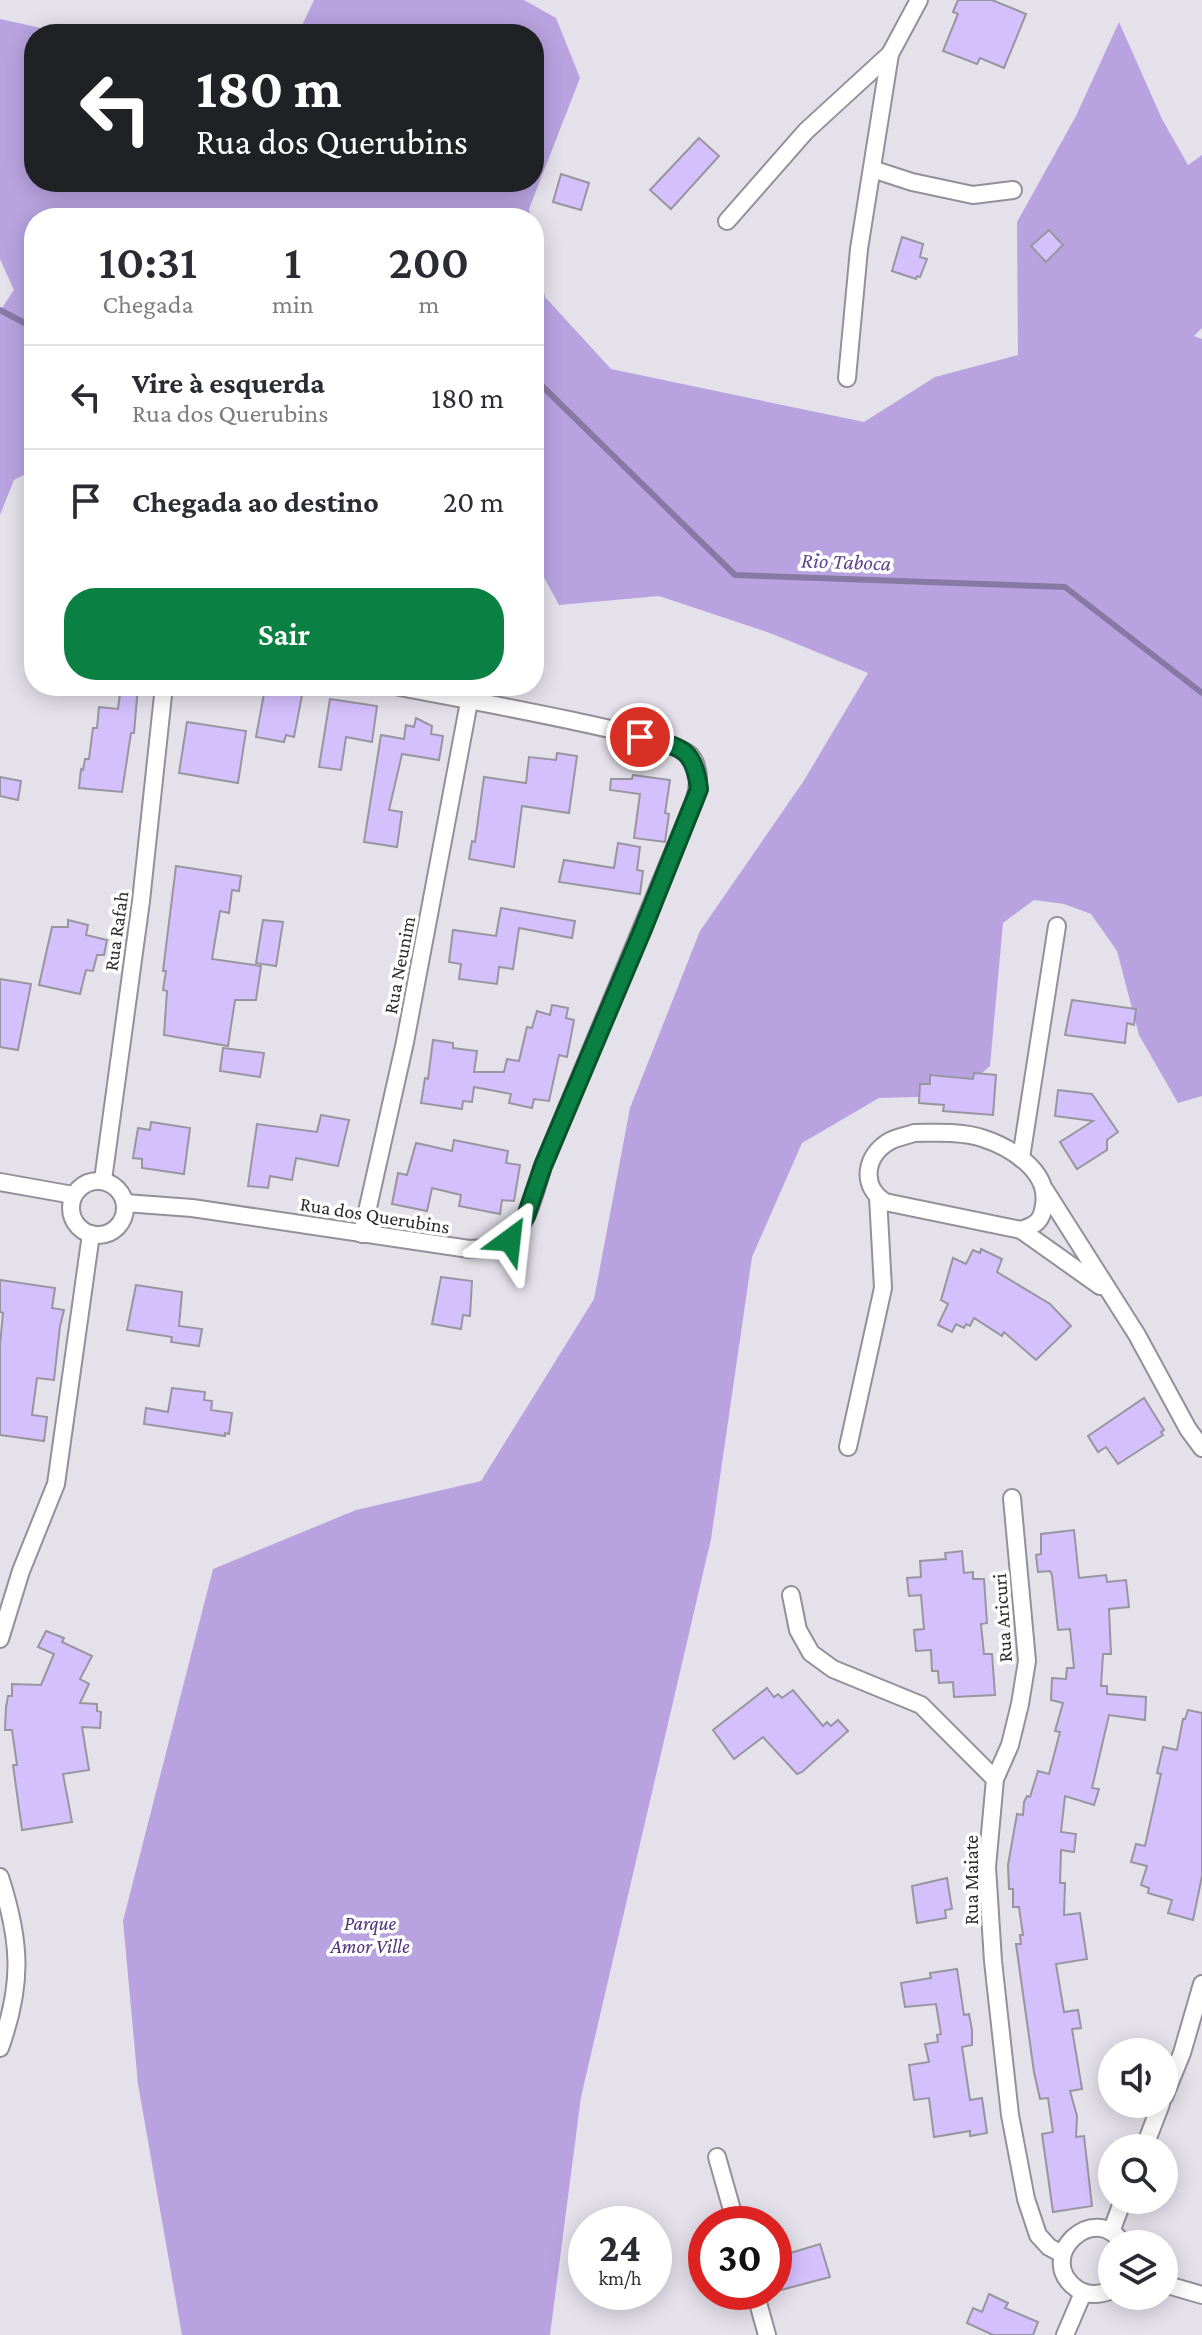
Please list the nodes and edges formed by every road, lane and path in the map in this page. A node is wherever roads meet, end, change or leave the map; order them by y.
1 (919, 0) edge
2 (890, 54) junction
3 (872, 169) junction
4 (1013, 190) dead end
5 (727, 221) dead end
6 (847, 378) dead end
7 (163, 696) edge
8 (441, 696) edge
9 (469, 702) junction
10 (1057, 926) dead end
11 (1021, 1158) junction
12 (103, 1180) junction
13 (0, 1182) edge
14 (1044, 1190) junction
15 (73, 1195) junction
16 (878, 1197) junction
17 (125, 1203) junction
18 (1021, 1230) junction
19 (91, 1234) junction
20 (362, 1234) junction
21 (1108, 1292) junction
22 (848, 1447) dead end
23 (1202, 1448) edge
24 (1012, 1498) dead end
25 (791, 1595) dead end
26 (0, 1639) edge
27 (995, 1779) junction
28 (0, 1877) edge
29 (1202, 1984) edge
30 (0, 2048) edge
31 (1178, 2063) edge
32 (717, 2157) dead end
33 (731, 2206) edge
34 (1105, 2230) edge
35 (1062, 2254) junction
36 (1178, 2288) edge
37 (1083, 2293) junction
38 (1098, 2294) edge
39 (1202, 2295) edge
40 (760, 2310) edge
41 (767, 2335) edge
42 (1065, 2335) edge

1 - 2 street
2 - 3 street
2 - 5 street
3 - 4 street
3 - 6 street
7 - 12 street, Rua Rafah
8 - 9 street, Rua dos Querubins
9 - 20 street, Rua Neunim
9 - 20 street, Rua dos Querubins
10 - 11 street
11 - 14 street
11 - 16 street
12 - 15 street
12 - 17 street
13 - 15 street
14 - 18 street
14 - 21 street
15 - 19 street
16 - 18 street
16 - 22 street
17 - 19 street
17 - 20 street, Rua dos Querubins
18 - 21 street
19 - 26 street
21 - 23 street
24 - 27 street, Rua Aricuri
25 - 27 street
27 - 35 street, Rua Maiate
28 - 30 street
29 - 31 street
32 - 33 street
34 - 35 street
35 - 37 street
36 - 39 street
37 - 38 street
37 - 42 street
40 - 41 street

